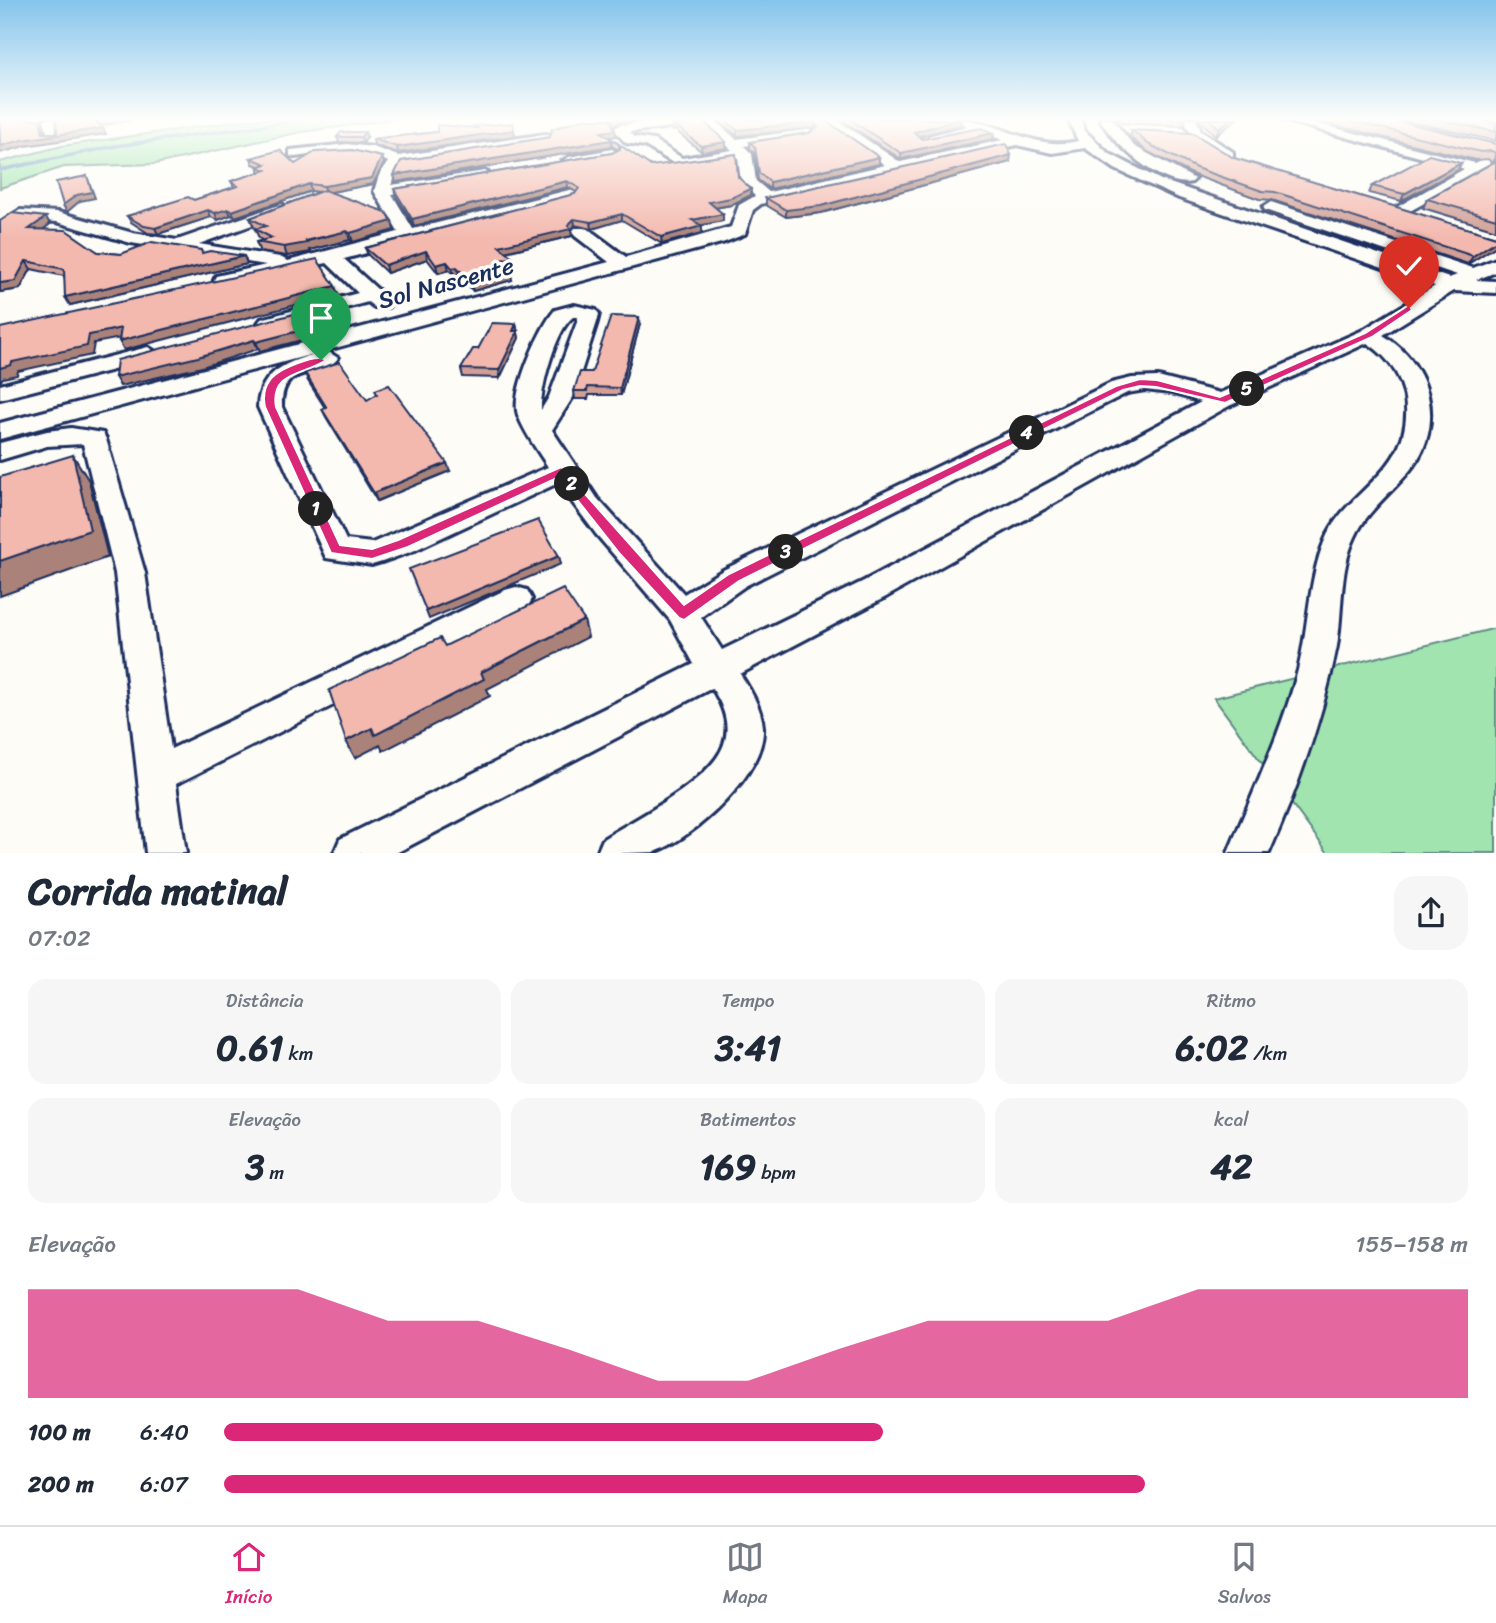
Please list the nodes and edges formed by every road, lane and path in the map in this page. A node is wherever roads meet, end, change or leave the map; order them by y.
1 (393, 159) edge
2 (410, 159) edge
3 (579, 159) edge
4 (674, 159) edge
5 (696, 159) edge
6 (748, 159) edge
7 (886, 159) edge
8 (931, 159) edge
9 (1091, 159) edge
10 (1110, 159) edge
11 (1148, 159) edge
12 (1238, 159) edge
13 (1428, 159) edge
14 (1495, 159) edge
15 (396, 161) junction
16 (1246, 162) edge
17 (549, 164) edge
18 (896, 166) junction
19 (1126, 168) junction
20 (499, 172) edge
21 (1477, 174) junction
22 (1176, 175) junction
23 (1147, 179) junction
24 (382, 191) junction
25 (569, 195) edge
26 (766, 198) junction
27 (1318, 203) edge
28 (293, 205) edge
29 (20, 215) edge
30 (1297, 215) junction
31 (1425, 218) edge
32 (581, 232) dead end
33 (408, 234) junction
34 (1377, 241) junction
35 (180, 244) junction
36 (1355, 253) junction
37 (331, 257) junction
38 (292, 263) junction
39 (622, 263) junction
40 (1496, 265) edge
41 (1473, 275) junction
42 (202, 284) edge
43 (1450, 285) junction
44 (1496, 286) edge
45 (372, 295) junction
46 (1409, 308) junction
47 (404, 321) junction
48 (245, 329) edge
49 (1368, 335) junction
50 (166, 350) edge
51 (344, 353) dead end
52 (1296, 365) junction
53 (0, 392) edge
54 (1221, 401) junction
55 (540, 430) dead end
56 (0, 431) edge
57 (0, 452) edge
58 (561, 471) junction
59 (516, 599) dead end
60 (684, 614) junction
61 (719, 670) junction
62 (156, 775) junction
63 (166, 853) edge
64 (354, 853) edge
65 (617, 853) edge
66 (1248, 853) edge

1 - 15 street
2 - 15 street
3 - 17 street
4 - 5 street
6 - 26 street
7 - 18 street
8 - 18 street
9 - 19 street
10 - 19 street
11 - 22 street
12 - 16 street
13 - 21 street
14 - 21 street
15 - 24 street
18 - 26 street
19 - 23 street
20 - 24 street
21 - 31 street
22 - 23 street
22 - 30 street
23 - 36 street
24 - 33 street
25 - 33 street
26 - 39 street, Sol Nascente
27 - 30 street
28 - 35 street
29 - 35 street
30 - 34 street
32 - 39 street
33 - 37 street
34 - 36 street
34 - 41 street
35 - 38 street
36 - 43 street
37 - 38 street
37 - 45 street
38 - 42 street
39 - 47 street, Sol Nascente
40 - 41 street
41 - 43 street
41 - 44 street
43 - 44 street
43 - 46 street
45 - 47 street
45 - 48 street, Sol Nascente
46 - 49 street
46 - 52 street
47 - 56 street, Sol Nascente
49 - 52 street
49 - 66 street
50 - 53 street
51 - 58 street
52 - 54 street
54 - 60 street
54 - 61 street
55 - 58 street
57 - 62 street
58 - 60 street
59 - 62 street
60 - 61 street
61 - 64 street
61 - 65 street
62 - 63 street

